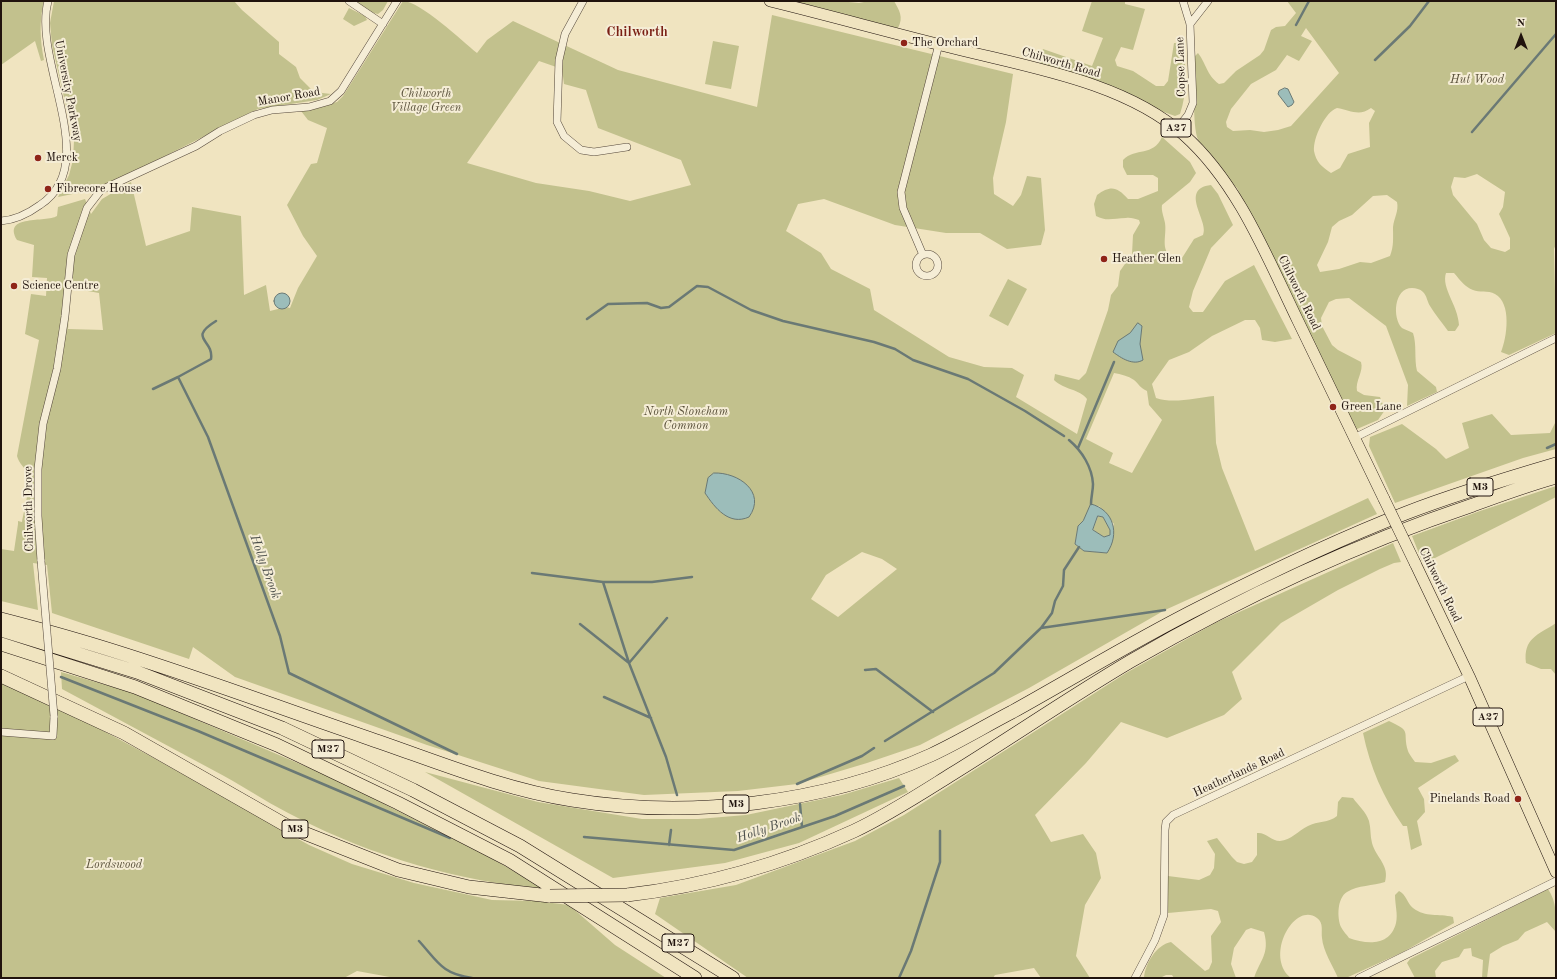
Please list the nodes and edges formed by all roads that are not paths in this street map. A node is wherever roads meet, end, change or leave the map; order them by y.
1 (48, 1) edge
2 (349, 1) edge
3 (397, 1) edge
4 (582, 1) edge
5 (770, 1) edge
6 (1208, 1) edge
7 (1183, 2) edge
8 (384, 24) junction
9 (1190, 24) junction
10 (939, 44) junction
11 (1177, 129) junction
12 (627, 147) dead end
13 (101, 190) joint
14 (1, 221) edge
15 (923, 255) dead end
16 (1556, 338) edge
17 (1354, 438) junction
18 (1556, 464) edge
19 (1556, 477) edge
20 (1, 619) edge
21 (1, 630) edge
22 (1, 644) edge
23 (1, 676) edge
24 (1469, 676) junction
25 (1, 732) edge
26 (1556, 872) edge
27 (1556, 881) edge
28 (694, 978) edge
29 (733, 978) edge
30 (1136, 978) edge
31 (1359, 978) edge

1 - 14 street, University Parkway
2 - 8 street
3 - 8 street, Manor Road
4 - 12 street
5 - 10 main road, Chilworth Road / A27
6 - 9 street, Copse Lane
7 - 9 street, Copse Lane
8 - 13 street, Manor Road
9 - 11 street, Copse Lane
10 - 11 main road, Chilworth Road / A27
10 - 15 street
11 - 17 main road, Chilworth Road / A27
13 - 25 street, Chilworth Drove, bridge
16 - 17 street
17 - 24 main road, Chilworth Road / A27, bridge
18 - 20 highway, M3
19 - 23 highway, M3, bridge
21 - 29 highway, M27
22 - 28 highway, M27
24 - 26 main road, Chilworth Road / A27
24 - 30 street, Heatherlands Road
27 - 31 street

